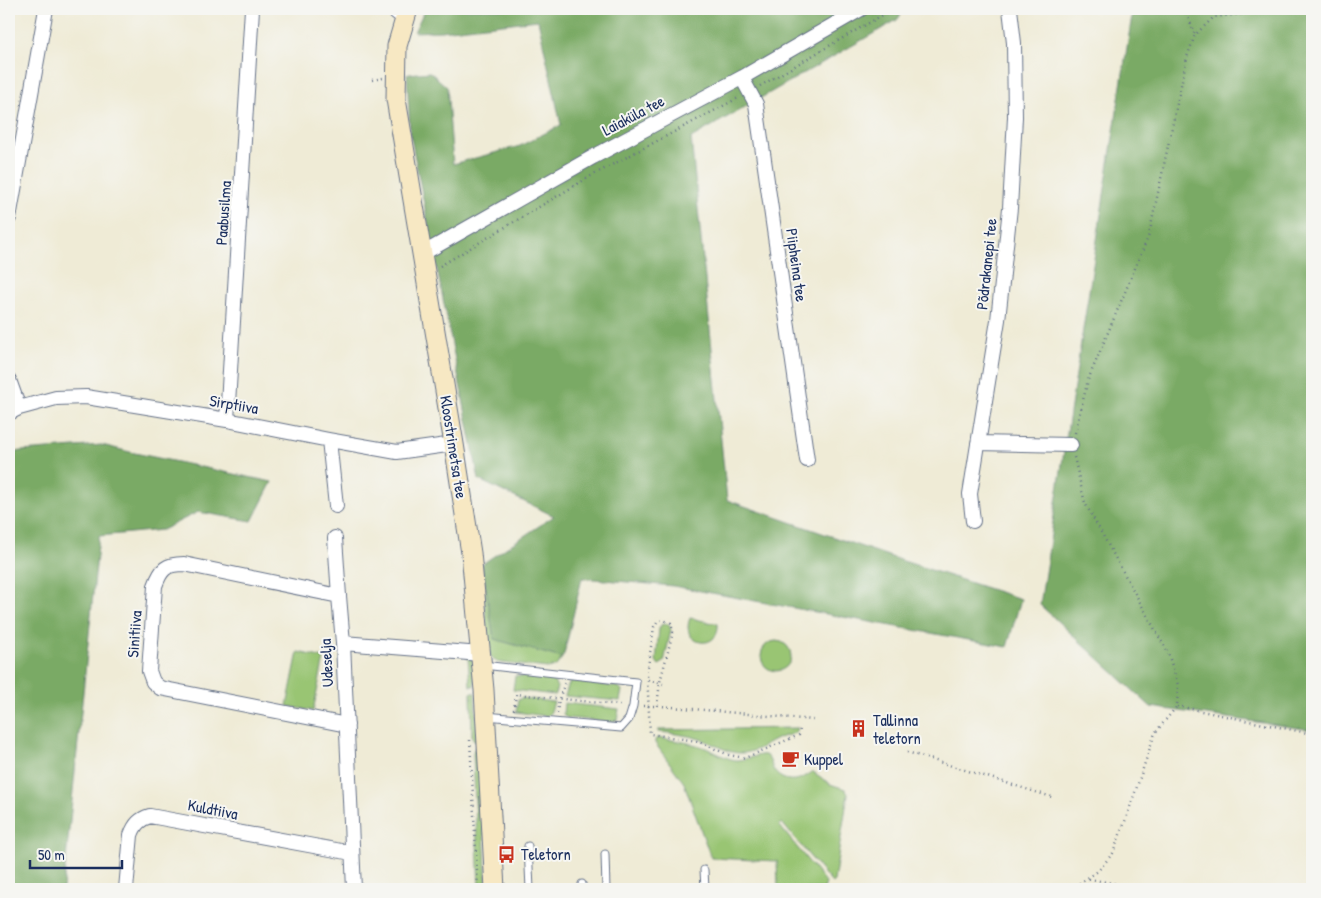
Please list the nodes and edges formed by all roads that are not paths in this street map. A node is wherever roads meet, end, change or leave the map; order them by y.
1 (46, 9) edge
2 (252, 9) edge
3 (861, 9) edge
4 (1010, 9) edge
5 (401, 12) edge
6 (742, 78) junction
7 (9, 218) edge
8 (422, 254) junction
9 (9, 380) edge
10 (14, 410) edge
11 (227, 420) junction
12 (329, 440) junction
13 (978, 443) junction
14 (454, 444) junction
15 (1072, 445) road end
16 (808, 460) dead end
17 (336, 506) dead end
18 (973, 521) dead end
19 (335, 538) dead end
20 (339, 596) junction
21 (344, 642) junction
22 (481, 660) junction
23 (485, 716) junction
24 (347, 725) junction
25 (528, 846) dead end
26 (352, 853) junction
27 (605, 854) dead end
28 (704, 870) dead end
29 (126, 889) edge
30 (354, 889) edge
31 (495, 889) edge
32 (530, 889) edge
33 (606, 889) edge
34 (705, 889) edge

1 - 7 street
2 - 11 street, Paabusilma
3 - 6 street, Laiaküla tee
4 - 13 street, Põdrakanepi tee
5 - 8 main road, Kloostrimetsa tee
6 - 8 street, Laiaküla tee
6 - 16 street, Piipheina tee
8 - 14 main road, Kloostrimetsa tee
9 - 10 street
10 - 11 street, Sirptiiva
11 - 12 street, Sirptiiva
12 - 14 street, Sirptiiva
12 - 17 street
13 - 15 street
13 - 18 street, Põdrakanepi tee
14 - 22 main road, Kloostrimetsa tee
19 - 20 street, Udeselja
20 - 21 street, Udeselja
20 - 24 street, Sinitiiva
21 - 22 street
21 - 24 street, Udeselja
22 - 23 main road, Kloostrimetsa tee
22 - 23 lane
23 - 31 main road, Kloostrimetsa tee
24 - 26 street, Udeselja
25 - 32 lane
26 - 29 street, Kuldtiiva
26 - 30 street, Udeselja
27 - 33 lane
28 - 34 lane

